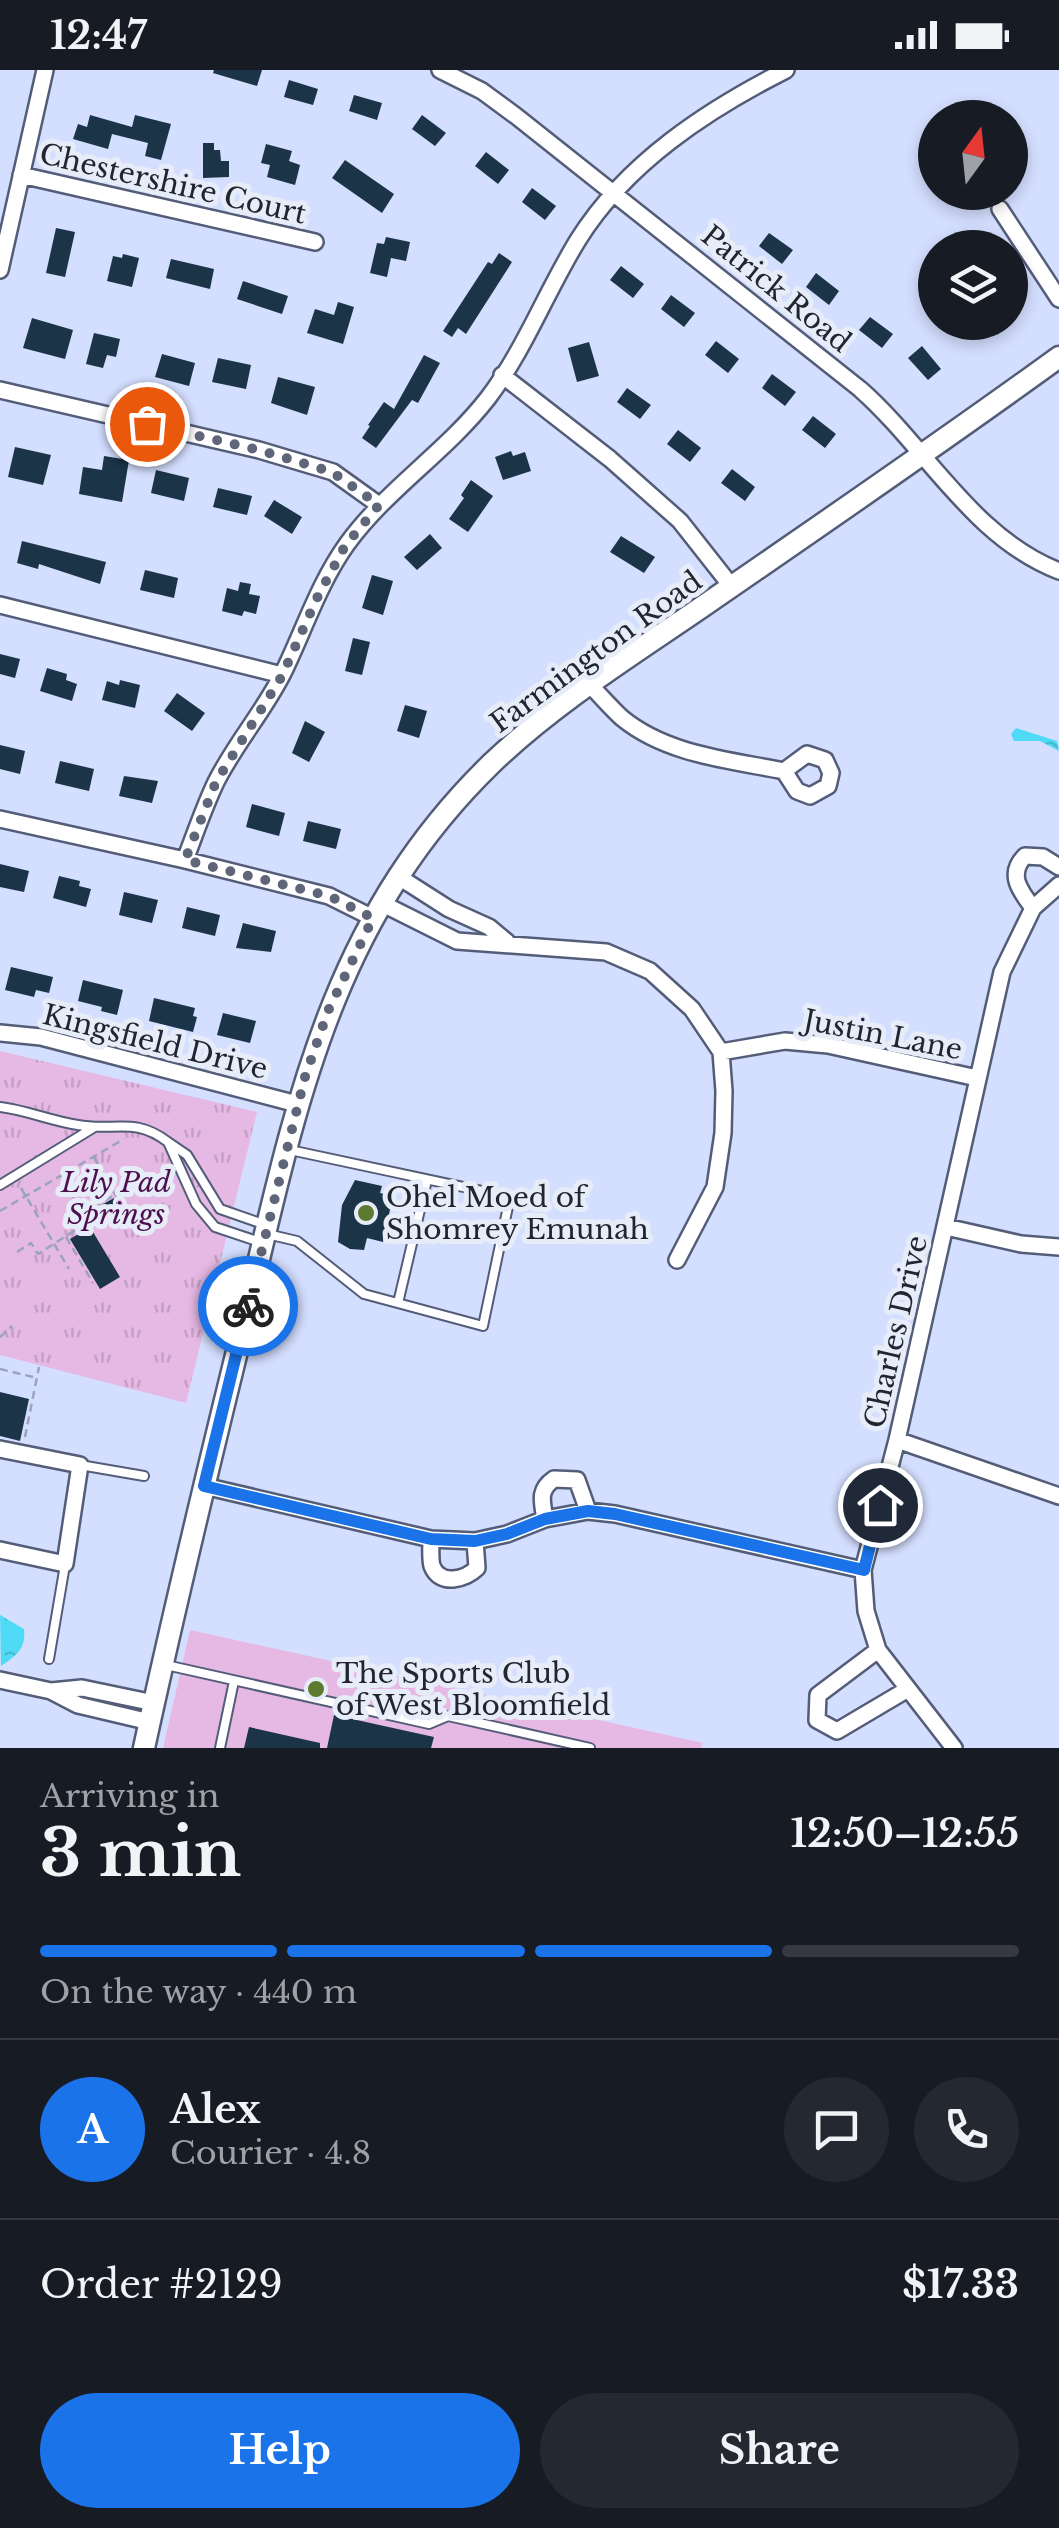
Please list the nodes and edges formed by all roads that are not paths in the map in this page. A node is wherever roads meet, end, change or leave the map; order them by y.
1 (45, 70) edge
2 (440, 70) edge
3 (786, 70) edge
4 (21, 175) junction
5 (616, 192) junction
6 (1000, 210) dead end
7 (314, 242) dead end
8 (0, 270) edge
9 (1059, 300) edge
10 (1059, 357) edge
11 (502, 375) junction
12 (0, 390) edge
13 (922, 457) junction
14 (379, 505) junction
15 (1059, 572) edge
16 (732, 586) junction
17 (0, 605) edge
18 (282, 676) junction
19 (589, 684) junction
20 (784, 771) dead end
21 (0, 818) edge
22 (185, 860) junction
23 (1059, 867) edge
24 (399, 877) junction
25 (1059, 884) edge
26 (1032, 908) junction
27 (377, 911) junction
28 (508, 942) junction
29 (0, 1033) edge
30 (721, 1052) junction
31 (977, 1078) junction
32 (297, 1104) junction
33 (0, 1106) edge
34 (92, 1128) junction
35 (168, 1142) junction
36 (286, 1148) junction
37 (200, 1179) junction
38 (427, 1180) junction
39 (0, 1185) edge
40 (188, 1186) junction
41 (946, 1227) junction
42 (266, 1234) junction
43 (1059, 1247) edge
44 (677, 1260) dead end
45 (398, 1303) junction
46 (897, 1440) junction
47 (0, 1449) edge
48 (80, 1465) junction
49 (144, 1476) dead end
50 (204, 1486) junction
51 (1059, 1496) edge
52 (588, 1511) junction
53 (545, 1519) junction
54 (431, 1539) junction
55 (475, 1541) junction
56 (0, 1550) edge
57 (65, 1564) junction
58 (864, 1570) junction
59 (878, 1650) junction
60 (49, 1660) dead end
61 (164, 1664) junction
62 (0, 1680) edge
63 (234, 1681) junction
64 (908, 1689) junction
65 (152, 1712) junction
66 (144, 1748) edge
67 (220, 1748) edge
68 (590, 1748) edge
69 (954, 1748) edge

1 - 4 street
2 - 5 street, Patrick Road
3 - 5 street
4 - 7 street, Chestershire Court
4 - 8 street
5 - 11 street
5 - 13 street, Patrick Road
6 - 9 street
10 - 13 street, Farmington Road
11 - 14 street
11 - 16 street
12 - 14 street
13 - 15 street, Patrick Road
13 - 16 street, Farmington Road
14 - 18 street
16 - 19 street, Farmington Road
17 - 18 street
18 - 22 street
19 - 20 street
19 - 24 street, Farmington Road
21 - 22 street
22 - 27 street
23 - 26 street
24 - 27 street, Farmington Road
24 - 28 street
25 - 26 street, Charles Drive
26 - 31 street, Charles Drive
27 - 28 street
27 - 32 street, Farmington Road
28 - 30 street
29 - 32 street, Kingsfield Drive
30 - 31 street, Justin Lane
30 - 44 street
31 - 41 street, Charles Drive
32 - 36 street, Farmington Road
33 - 34 lane
34 - 35 lane
34 - 39 lane
35 - 37 lane
35 - 40 lane
36 - 38 lane
36 - 42 street, Farmington Road
37 - 40 lane
37 - 42 lane
38 - 45 lane
38 - 45 lane
40 - 42 lane
41 - 43 street
41 - 46 street, Charles Drive
42 - 45 lane
42 - 50 street, Farmington Road
46 - 51 street
46 - 58 street, Charles Drive
47 - 48 street
48 - 49 lane
48 - 57 street
50 - 54 street
50 - 61 street, Farmington Road
52 - 53 street
52 - 53 street
52 - 58 street
53 - 55 street
54 - 55 street
54 - 55 street
56 - 57 street
57 - 60 lane
58 - 59 street, Charles Drive
59 - 64 street, Charles Drive
59 - 64 street
61 - 63 lane
61 - 65 street, Farmington Road
62 - 65 street
63 - 67 lane
63 - 68 lane
64 - 69 street, Charles Drive
65 - 66 street, Farmington Road

